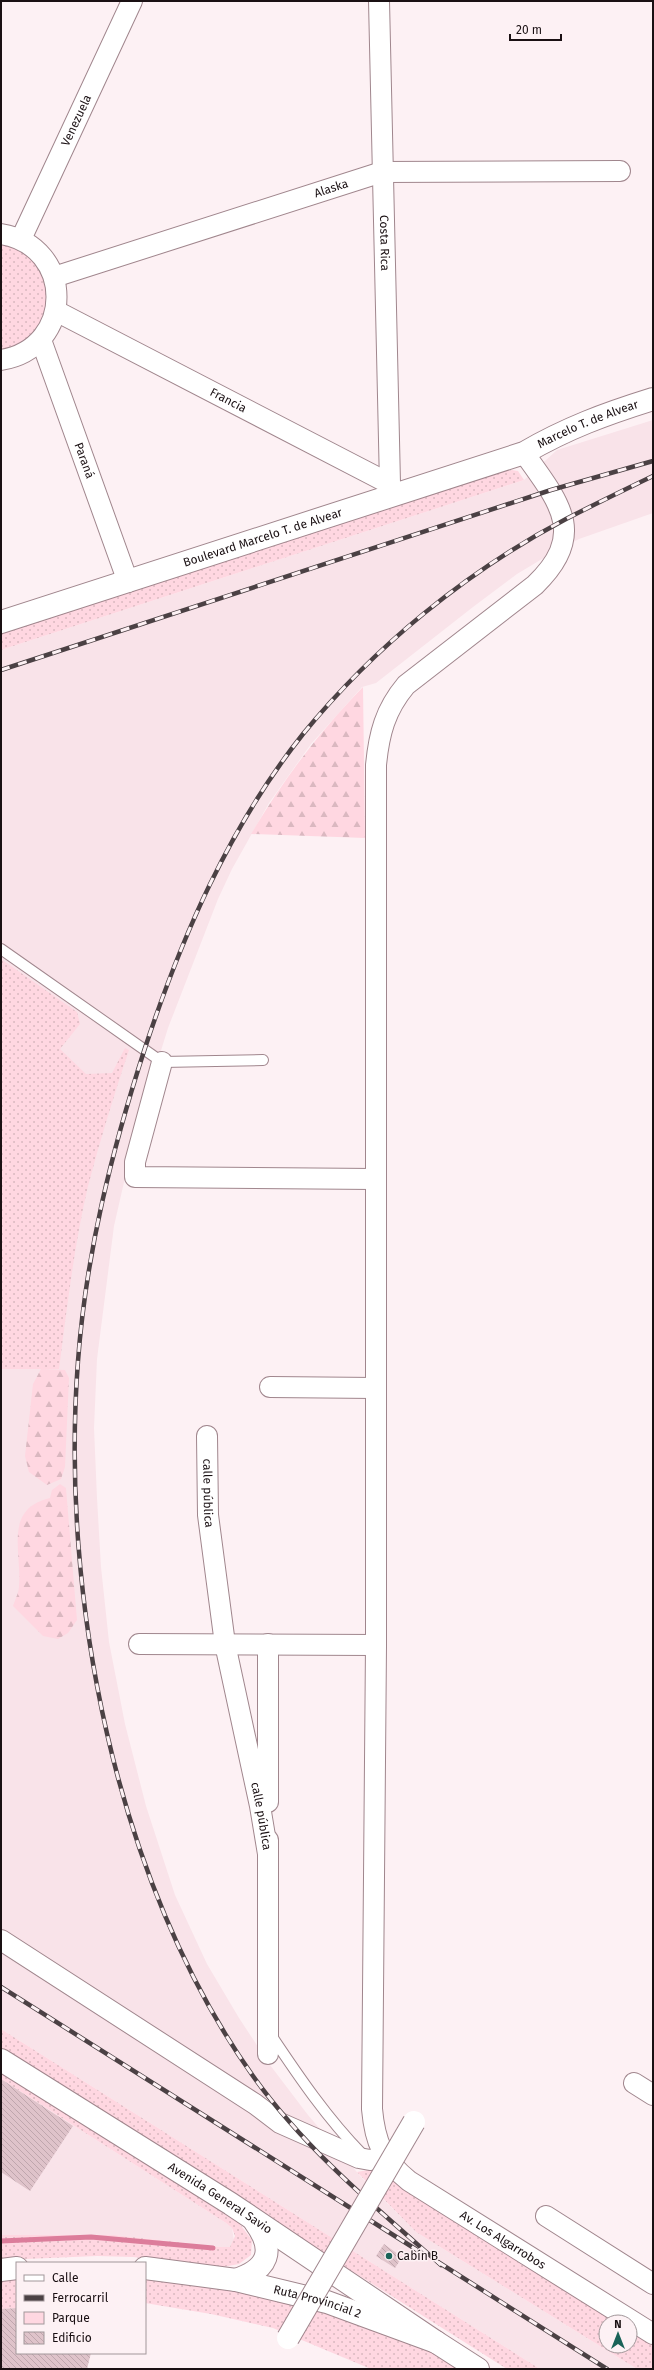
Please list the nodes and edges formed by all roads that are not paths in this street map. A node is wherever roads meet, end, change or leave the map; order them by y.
1 (132, 1) edge
2 (379, 1) edge
3 (620, 171) dead end
4 (382, 172) junction
5 (1, 234) edge
6 (21, 239) junction
7 (54, 277) junction
8 (56, 311) junction
9 (41, 340) junction
10 (1, 360) edge
11 (653, 399) edge
12 (524, 453) junction
13 (392, 490) junction
14 (128, 582) junction
15 (1, 622) edge
16 (1, 949) edge
17 (263, 1060) dead end
18 (162, 1062) junction
19 (374, 1179) junction
20 (270, 1387) dead end
21 (374, 1388) junction
22 (207, 1436) dead end
23 (139, 1644) dead end
24 (226, 1644) junction
25 (268, 1644) junction
26 (376, 1645) junction
27 (268, 1854) junction
28 (1, 1940) edge
29 (268, 2030) junction
30 (268, 2054) dead end
31 (1, 2060) edge
32 (634, 2083) dead end
33 (653, 2095) edge
34 (414, 2122) dead end
35 (377, 2158) junction
36 (546, 2216) dead end
37 (253, 2219) junction
38 (16, 2268) edge
39 (146, 2268) edge
40 (1, 2270) edge
41 (236, 2280) junction
42 (653, 2284) edge
43 (653, 2334) edge
44 (288, 2338) dead end
45 (436, 2342) junction
46 (478, 2369) edge

1 - 6 street, Venezuela
2 - 4 street, Costa Rica
3 - 4 street, Alaska
4 - 7 street, Alaska
4 - 13 street, Costa Rica
5 - 6 street
6 - 7 street
7 - 8 street
8 - 9 street
8 - 13 street, Francia
9 - 10 street
9 - 14 street, Paraná
11 - 12 main road, Marcelo T. de Alvear
12 - 13 main road, Boulevard Marcelo T. de Alvear
12 - 19 street, Av. Los Algarrobos
13 - 14 main road, Boulevard Marcelo T. de Alvear
14 - 15 main road, Boulevard Marcelo T. de Alvear
16 - 18 lane
17 - 18 lane
18 - 19 street
19 - 21 street, Av. Los Algarrobos
20 - 21 street
21 - 26 street, Av. Los Algarrobos
22 - 24 street, calle pública
23 - 24 street
24 - 25 street
24 - 27 street, calle pública
25 - 26 street
25 - 27 street, calle pública
26 - 35 street, Av. Los Algarrobos
27 - 29 street
28 - 35 street
29 - 30 street
29 - 35 lane
31 - 37 main road, Avenida General Savio
32 - 33 street
34 - 44 main road, bridge
35 - 43 street, Av. Los Algarrobos
36 - 42 street
37 - 41 main road
37 - 45 main road, Avenida General Savio
38 - 40 main road
39 - 41 main road, Ruta Provincial 2
41 - 45 main road, Ruta Provincial 2
45 - 46 main road, Ruta Provincial 2

